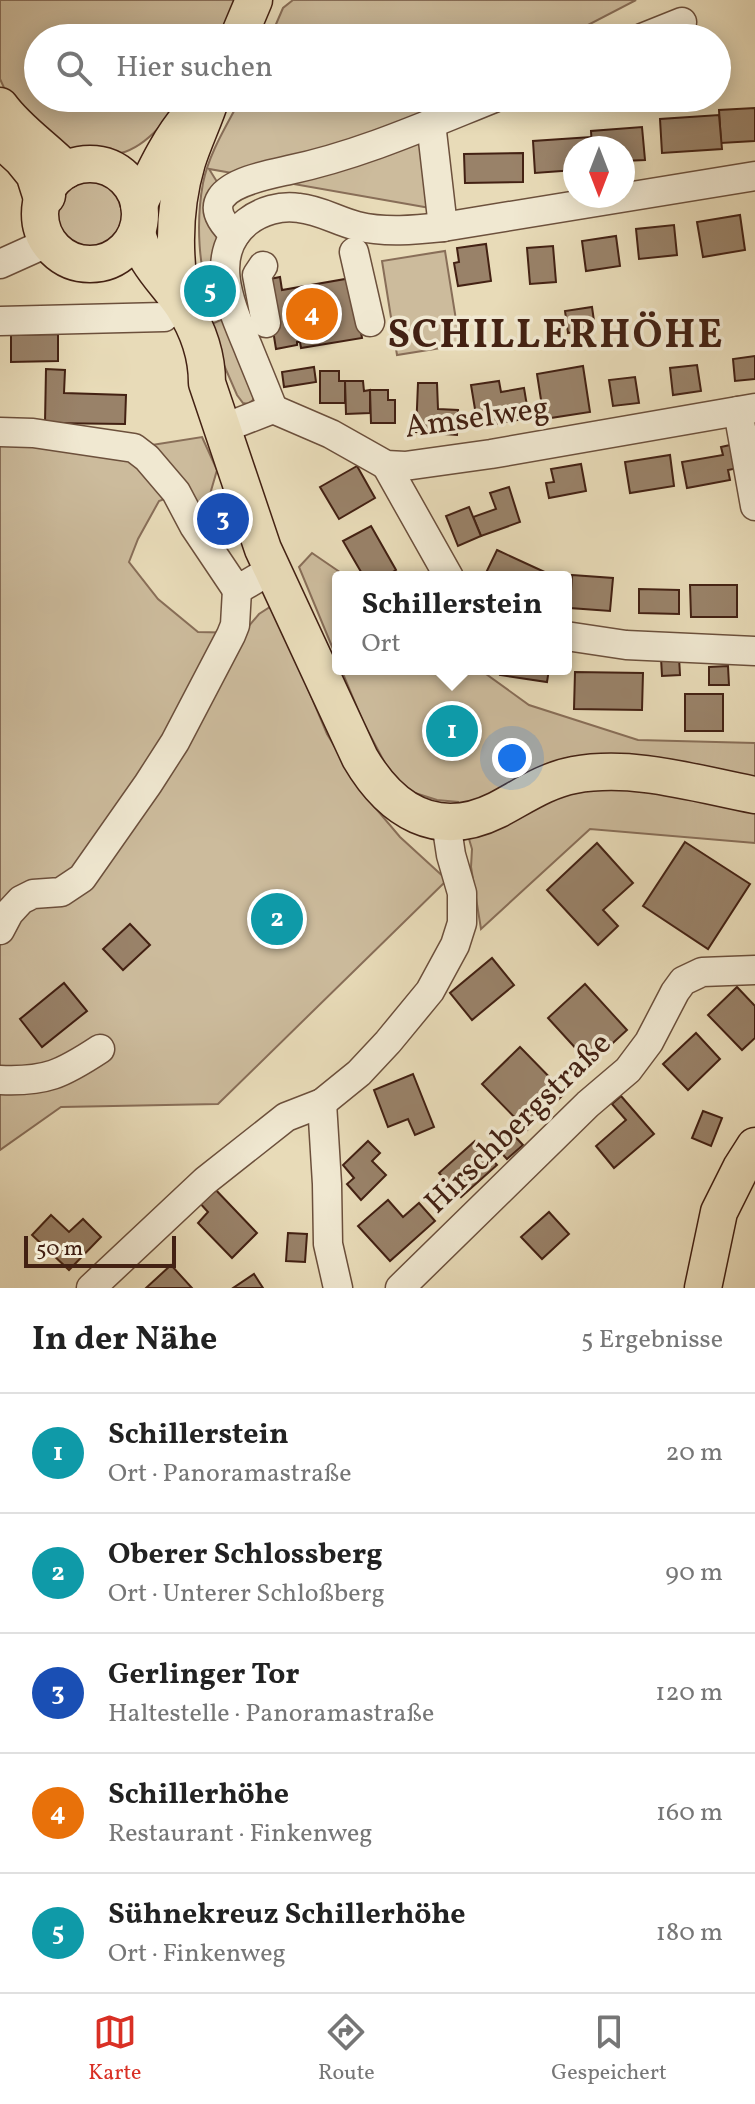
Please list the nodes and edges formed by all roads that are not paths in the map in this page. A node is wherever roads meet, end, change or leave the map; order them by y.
1 (254, 0) edge
2 (682, 22) dead end
3 (244, 24) edge
4 (677, 24) edge
5 (0, 106) edge
6 (194, 112) edge
7 (203, 112) edge
8 (459, 112) edge
9 (431, 123) junction
10 (179, 128) junction
11 (0, 135) edge
12 (114, 170) junction
13 (755, 176) edge
14 (55, 183) junction
15 (138, 218) junction
16 (443, 227) junction
17 (235, 235) junction
18 (49, 242) junction
19 (354, 252) dead end
20 (110, 260) junction
21 (0, 264) edge
22 (263, 266) dead end
23 (173, 311) junction
24 (0, 321) edge
25 (370, 322) dead end
26 (266, 323) dead end
27 (273, 409) junction
28 (746, 410) edge
29 (224, 428) junction
30 (0, 432) edge
31 (386, 465) junction
32 (755, 506) edge
33 (271, 570) junction
34 (446, 571) edge
35 (237, 590) junction
36 (572, 637) edge
37 (755, 651) edge
38 (755, 795) edge
39 (446, 822) junction
40 (0, 930) edge
41 (755, 970) edge
42 (100, 1049) dead end
43 (0, 1080) edge
44 (322, 1103) junction
45 (755, 1146) edge
46 (91, 1288) edge
47 (338, 1288) edge
48 (400, 1288) edge
49 (703, 1288) edge

1 - 3 main road
2 - 4 street
5 - 14 main road
6 - 10 main road
7 - 23 main road
8 - 9 street
9 - 16 street
9 - 17 street
10 - 12 main road
10 - 15 main road
11 - 14 highway
12 - 14 main road
12 - 15 main road
13 - 16 street
14 - 18 main road
15 - 20 main road
15 - 23 main road
16 - 17 street
17 - 27 street
18 - 20 main road
18 - 21 street
19 - 25 street
20 - 23 main road
22 - 26 street
23 - 24 street
23 - 29 main road
27 - 29 street
27 - 31 street, Amselweg
28 - 31 street, Amselweg
28 - 32 street
29 - 33 main road
30 - 35 street
31 - 34 street
33 - 35 street
33 - 39 main road
35 - 40 street
36 - 37 street
38 - 39 main road
39 - 44 street
41 - 48 street, Hirschbergstraße
42 - 43 street
44 - 46 street
44 - 47 street
45 - 49 main road

